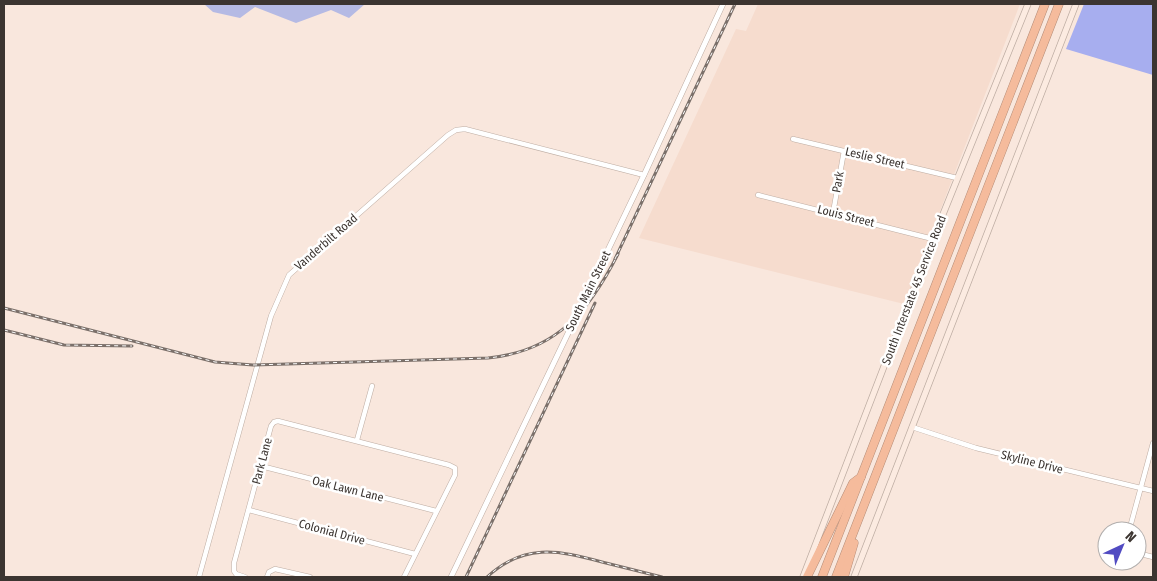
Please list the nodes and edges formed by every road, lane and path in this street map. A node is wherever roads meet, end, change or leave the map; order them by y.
1 (723, 4) edge
2 (1028, 4) edge
3 (1045, 4) edge
4 (1076, 4) edge
5 (1059, 5) edge
6 (793, 139) dead end
7 (844, 151) junction
8 (644, 175) junction
9 (957, 178) junction
10 (758, 194) dead end
11 (833, 213) junction
12 (933, 239) junction
13 (372, 386) dead end
14 (912, 427) junction
15 (357, 440) junction
16 (1153, 443) edge
17 (261, 466) junction
18 (861, 477) junction
19 (1141, 488) junction
20 (1153, 491) edge
21 (249, 510) junction
22 (862, 510) junction
23 (436, 511) junction
24 (1132, 521) edge
25 (415, 554) junction
26 (199, 577) edge
27 (245, 577) edge
28 (267, 577) edge
29 (310, 577) edge
30 (404, 577) edge
31 (451, 577) edge
32 (803, 577) edge
33 (807, 577) edge
34 (822, 577) edge
35 (836, 577) edge
36 (844, 577) edge
37 (854, 577) edge

1 - 8 street, South Main Street
2 - 9 main road, South Interstate 45 Service Road
3 - 18 highway
4 - 14 main road
5 - 22 highway
6 - 7 street, Leslie Street
7 - 9 street, Leslie Street
7 - 11 street, Park
8 - 26 street, Vanderbilt Road
8 - 31 street, South Main Street
9 - 12 main road, South Interstate 45 Service Road
10 - 11 street, Louis Street
11 - 12 street, Louis Street
12 - 32 main road, South Interstate 45 Service Road
13 - 15 street
14 - 19 street, Skyline Drive
14 - 37 main road
15 - 17 street, Park Lane
15 - 23 street, Park Lane
16 - 19 street
17 - 21 street, Park Lane
17 - 23 street, Oak Lawn Lane
18 - 33 highway
18 - 34 highway
19 - 20 street, Skyline Drive
19 - 24 street
21 - 25 street, Colonial Drive
21 - 27 street, Park Lane
22 - 35 highway
22 - 36 highway
23 - 25 street, Park Lane
25 - 30 street, Park Lane
28 - 29 street

